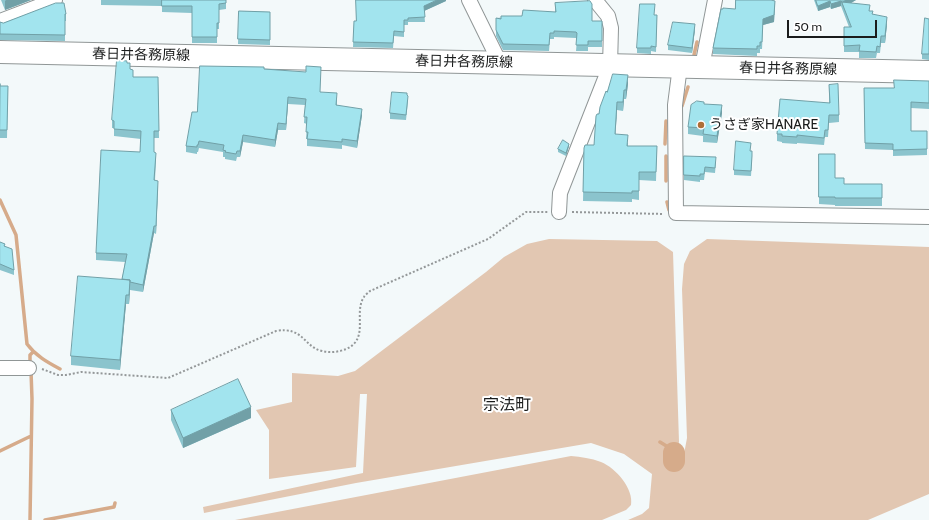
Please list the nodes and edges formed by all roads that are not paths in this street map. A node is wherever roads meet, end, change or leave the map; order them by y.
1 (55, 0) edge
2 (469, 0) edge
3 (595, 0) edge
4 (715, 0) edge
5 (0, 21) edge
6 (0, 52) edge
7 (500, 63) junction
8 (610, 66) junction
9 (680, 66) junction
10 (702, 67) junction
11 (929, 72) edge
12 (559, 212) road end
13 (929, 217) edge
14 (0, 368) edge
15 (29, 368) road end

1 - 5 street
2 - 7 street
3 - 8 street
4 - 10 street
6 - 7 main road, 春日井各務原線
7 - 8 main road, 春日井各務原線
8 - 9 main road, 春日井各務原線
8 - 12 street
9 - 10 main road, 春日井各務原線
9 - 13 street
10 - 11 main road, 春日井各務原線
14 - 15 street

